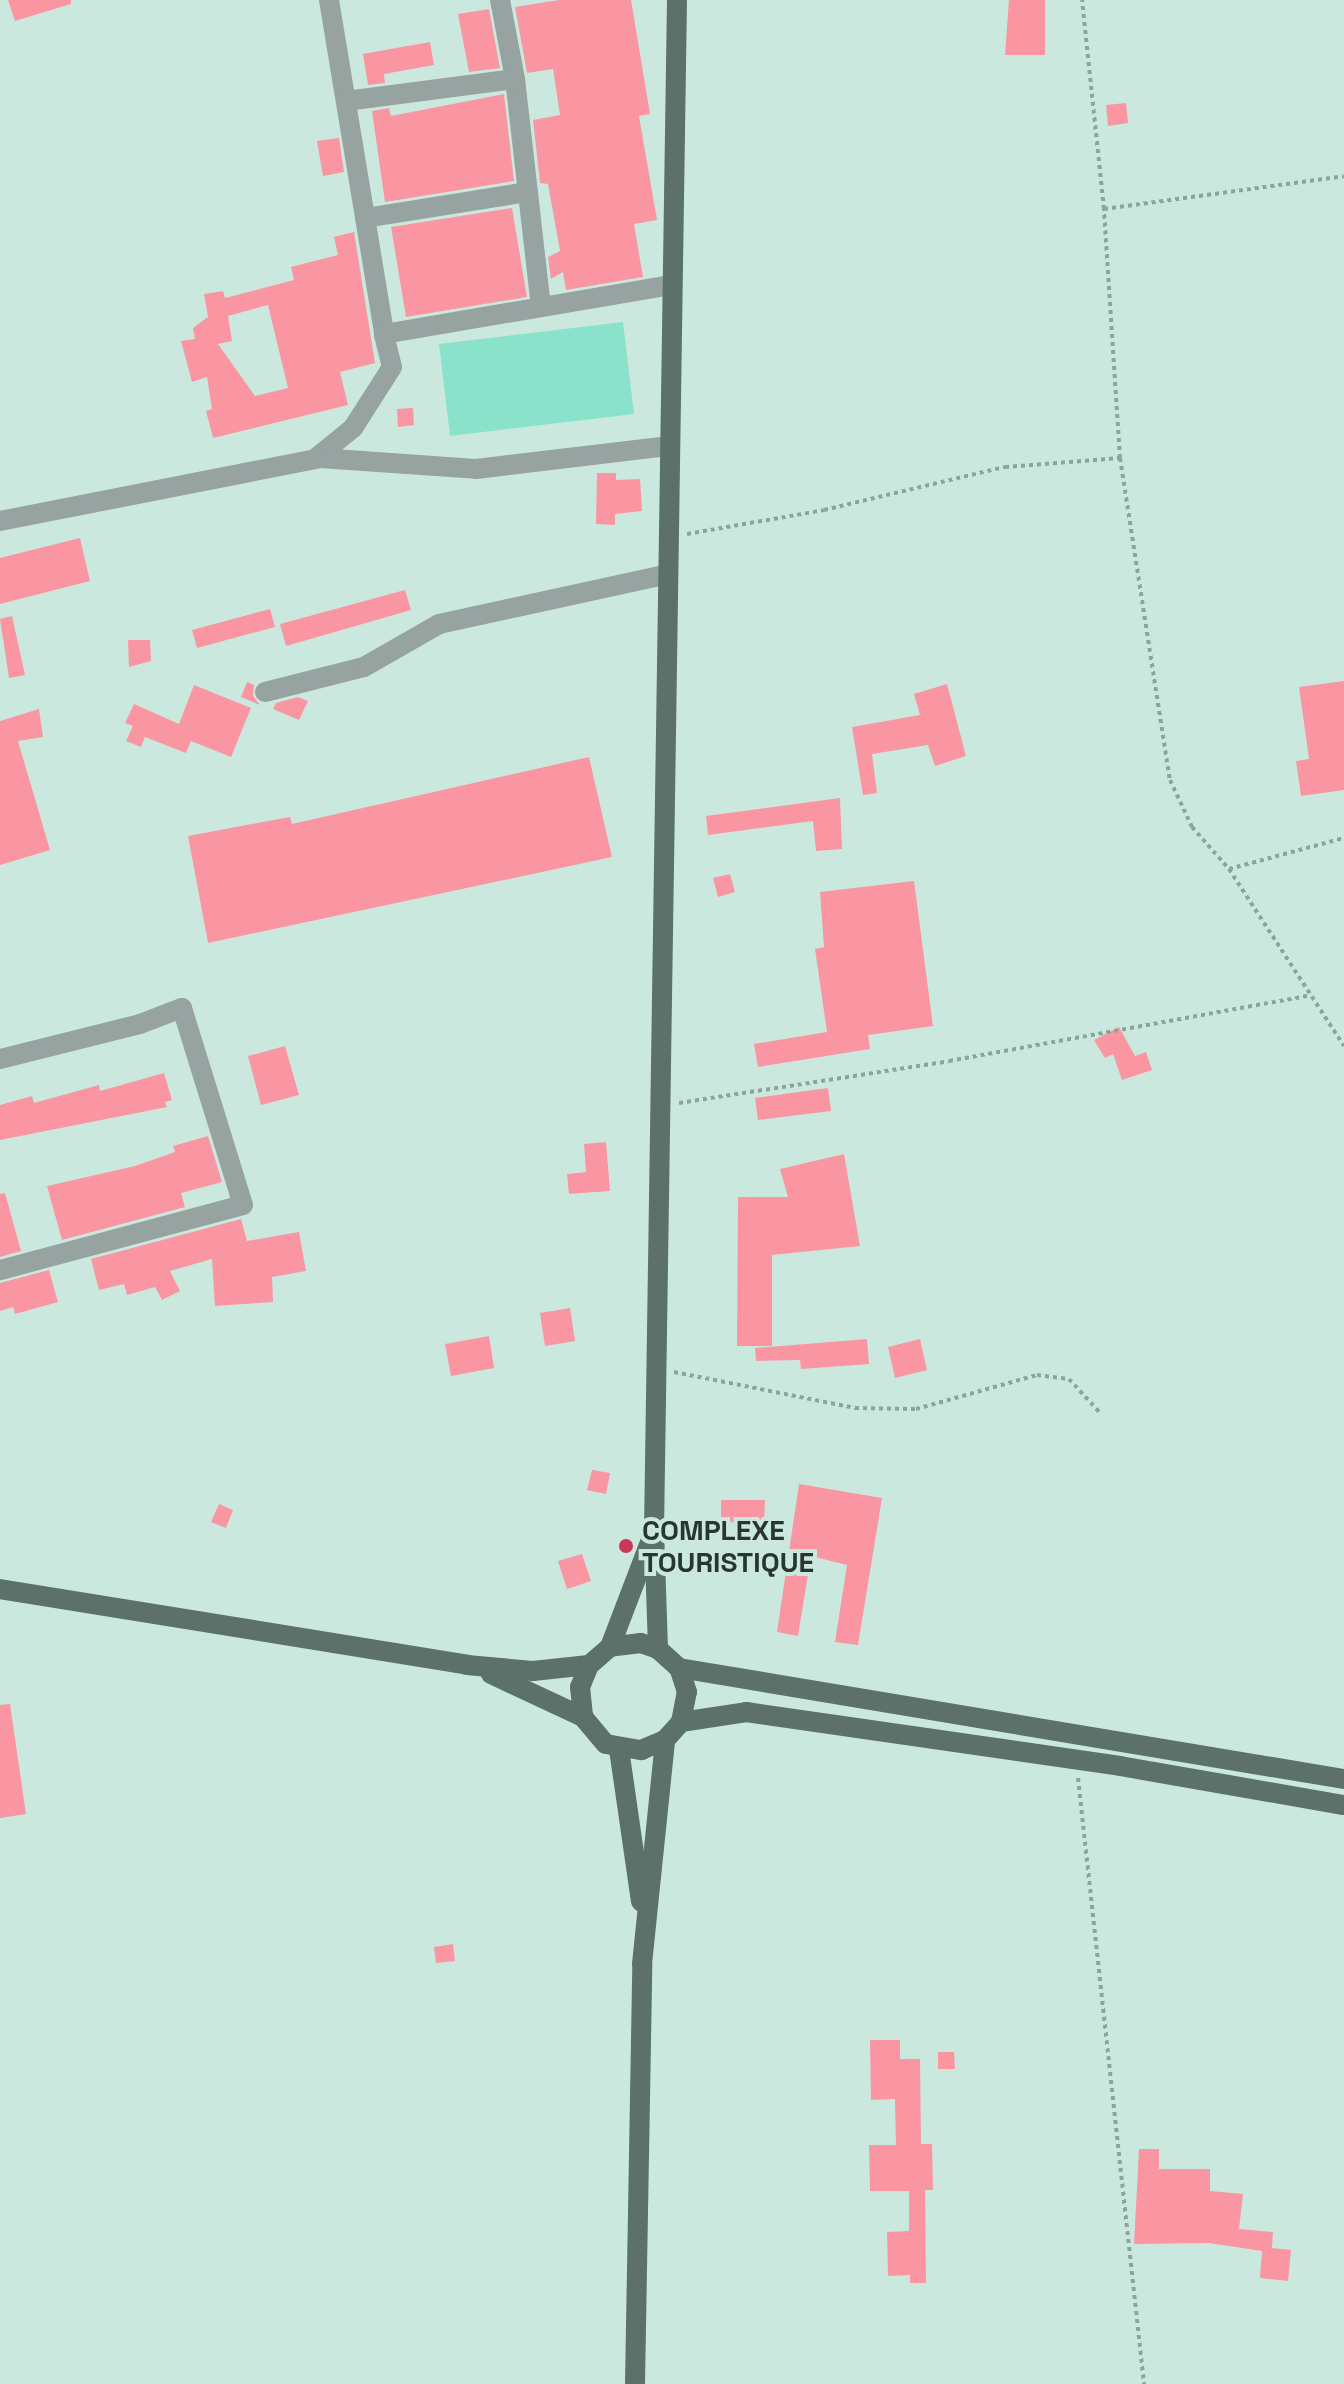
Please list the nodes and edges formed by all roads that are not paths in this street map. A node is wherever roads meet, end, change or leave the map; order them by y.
1 (329, 0) edge
2 (500, 0) edge
3 (677, 0) edge
4 (515, 79) junction
5 (346, 101) junction
6 (528, 192) junction
7 (365, 218) junction
8 (672, 285) junction
9 (541, 307) junction
10 (384, 334) junction
11 (670, 446) junction
12 (316, 458) junction
13 (0, 521) edge
14 (668, 574) junction
15 (265, 692) dead end
16 (0, 1059) edge
17 (0, 1270) edge
18 (654, 1531) junction
19 (0, 1589) edge
20 (610, 1647) junction
21 (658, 1649) junction
22 (467, 1665) junction
23 (589, 1665) junction
24 (679, 1668) junction
25 (583, 1717) junction
26 (681, 1722) junction
27 (665, 1740) junction
28 (619, 1749) junction
29 (1344, 1779) edge
30 (1344, 1805) edge
31 (645, 1929) junction
32 (635, 2384) edge

1 - 5 street
2 - 4 street
3 - 8 main road
4 - 5 street
4 - 6 street
5 - 7 street
6 - 7 street
6 - 9 street
7 - 10 street
8 - 9 street
8 - 11 main road
9 - 10 street
10 - 12 street
11 - 12 street
11 - 14 main road
12 - 13 street
14 - 15 street
14 - 18 main road
16 - 17 street
18 - 20 main road
18 - 21 main road
19 - 22 main road
20 - 21 main road
20 - 23 main road
21 - 24 main road
22 - 23 main road
22 - 25 main road
23 - 25 main road
24 - 26 main road
24 - 29 main road
25 - 28 main road
26 - 27 main road
26 - 30 main road
27 - 28 main road
27 - 31 main road
28 - 31 main road
31 - 32 main road

